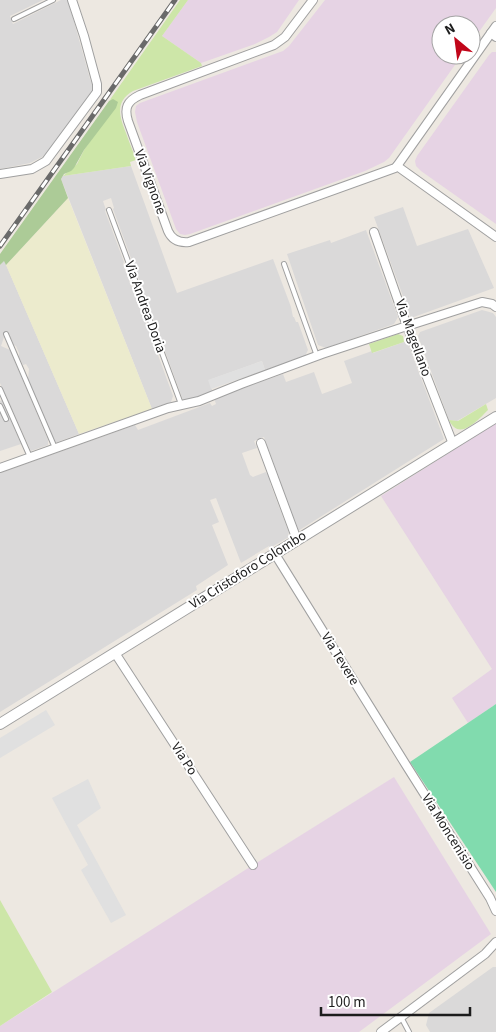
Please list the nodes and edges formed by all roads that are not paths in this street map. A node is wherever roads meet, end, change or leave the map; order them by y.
1 (53, 0) edge
2 (72, 0) edge
3 (313, 0) edge
4 (14, 19) dead end
5 (494, 32) edge
6 (397, 166) junction
7 (0, 174) edge
8 (109, 210) dead end
9 (374, 232) dead end
10 (496, 237) edge
11 (284, 264) dead end
12 (496, 307) edge
13 (408, 326) junction
14 (6, 334) dead end
15 (317, 356) junction
16 (0, 389) edge
17 (181, 404) junction
18 (0, 406) edge
19 (496, 417) edge
20 (6, 419) dead end
21 (261, 443) dead end
22 (453, 444) junction
23 (55, 448) junction
24 (30, 457) junction
25 (0, 468) edge
26 (297, 540) junction
27 (275, 554) junction
28 (114, 653) junction
29 (0, 724) edge
30 (406, 765) joint
31 (253, 865) dead end
32 (493, 902) edge
33 (496, 911) edge
34 (496, 942) edge
35 (496, 954) edge
36 (474, 963) junction
37 (401, 1017) junction
38 (381, 1032) edge
39 (409, 1032) edge

1 - 4 lane
2 - 7 street
3 - 6 street, Via Vignone
5 - 6 street
6 - 10 street
8 - 17 lane, Via Andrea Doria
9 - 13 street, Via Magellano
11 - 15 lane
12 - 13 street
13 - 15 street
13 - 22 street, Via Magellano
14 - 23 lane
15 - 17 street
16 - 24 lane
17 - 23 street
18 - 20 lane
19 - 22 street, Via Cristoforo Colombo
21 - 26 street
22 - 26 street, Via Cristoforo Colombo
23 - 24 street
24 - 25 street
26 - 27 street, Via Cristoforo Colombo
27 - 28 street, Via Cristoforo Colombo
27 - 30 street, Via Tevere
28 - 29 street, Via Cristoforo Colombo
28 - 31 street, Via Po
30 - 32 street, Via Moncenisio
32 - 33 street, Via Moncenisio
34 - 36 street
35 - 36 street
36 - 37 street
37 - 38 street
37 - 39 lane

